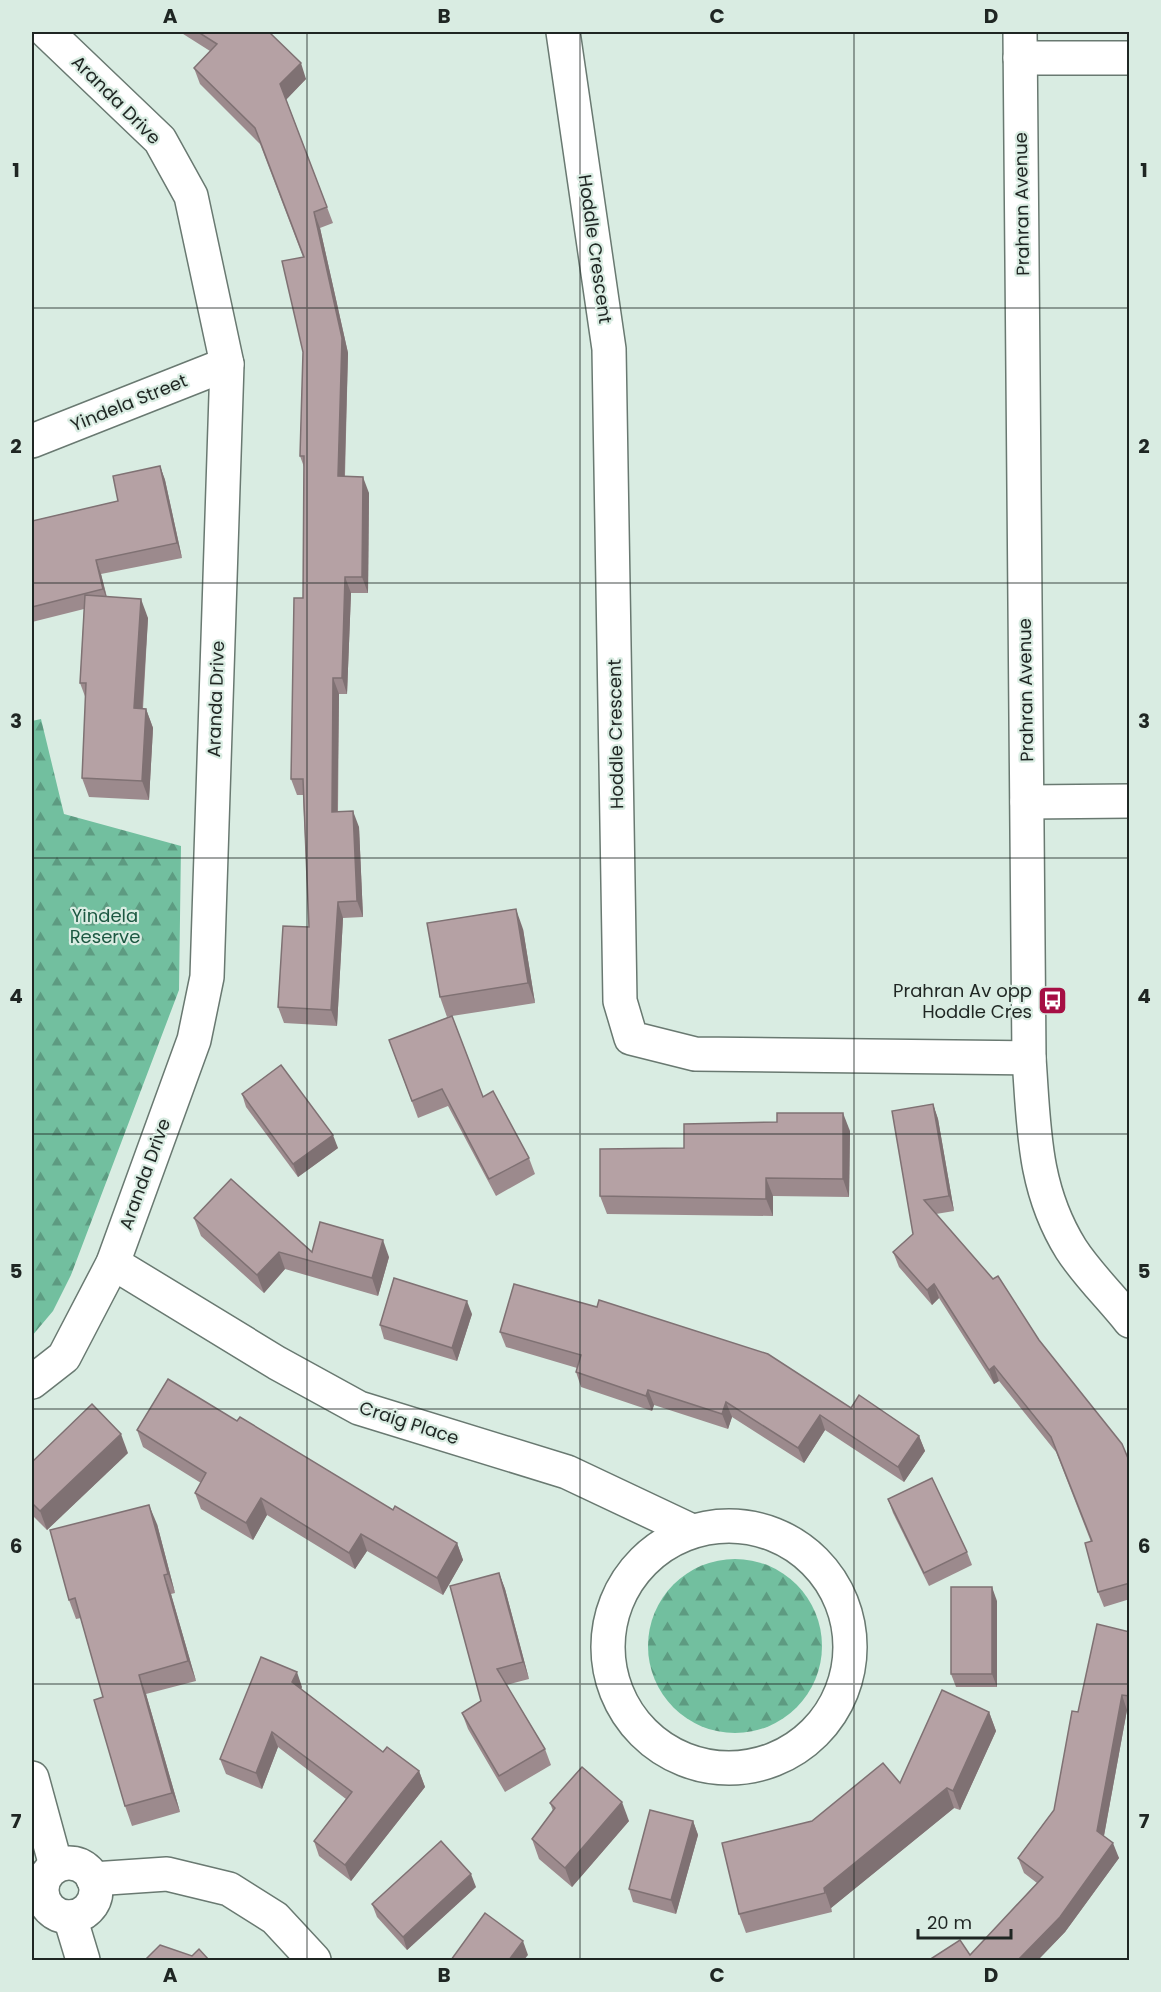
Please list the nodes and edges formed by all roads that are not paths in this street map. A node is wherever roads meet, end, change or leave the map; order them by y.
1 (47, 32) edge
2 (563, 32) edge
3 (1020, 45) edge
4 (1130, 58) edge
5 (227, 364) junction
6 (32, 441) edge
7 (1130, 801) edge
8 (1027, 802) junction
9 (1029, 1058) junction
10 (112, 1263) junction
11 (1130, 1321) edge
12 (32, 1382) edge
13 (692, 1531) junction
14 (32, 1779) edge
15 (56, 1866) junction
16 (93, 1879) junction
17 (70, 1917) junction
18 (82, 1960) edge
19 (314, 1960) edge

1 - 5 street, Aranda Drive
2 - 9 street, Hoddle Crescent
3 - 4 street
3 - 8 street, Prahran Avenue
5 - 6 street, Yindela Street
5 - 10 street, Aranda Drive
7 - 8 street
8 - 9 street, Prahran Avenue
9 - 11 street, Prahran Avenue
10 - 12 street, Aranda Drive
10 - 13 street, Craig Place
13 - 13 street
14 - 15 street
15 - 16 street
15 - 17 street
16 - 17 street
16 - 19 street
17 - 18 street

